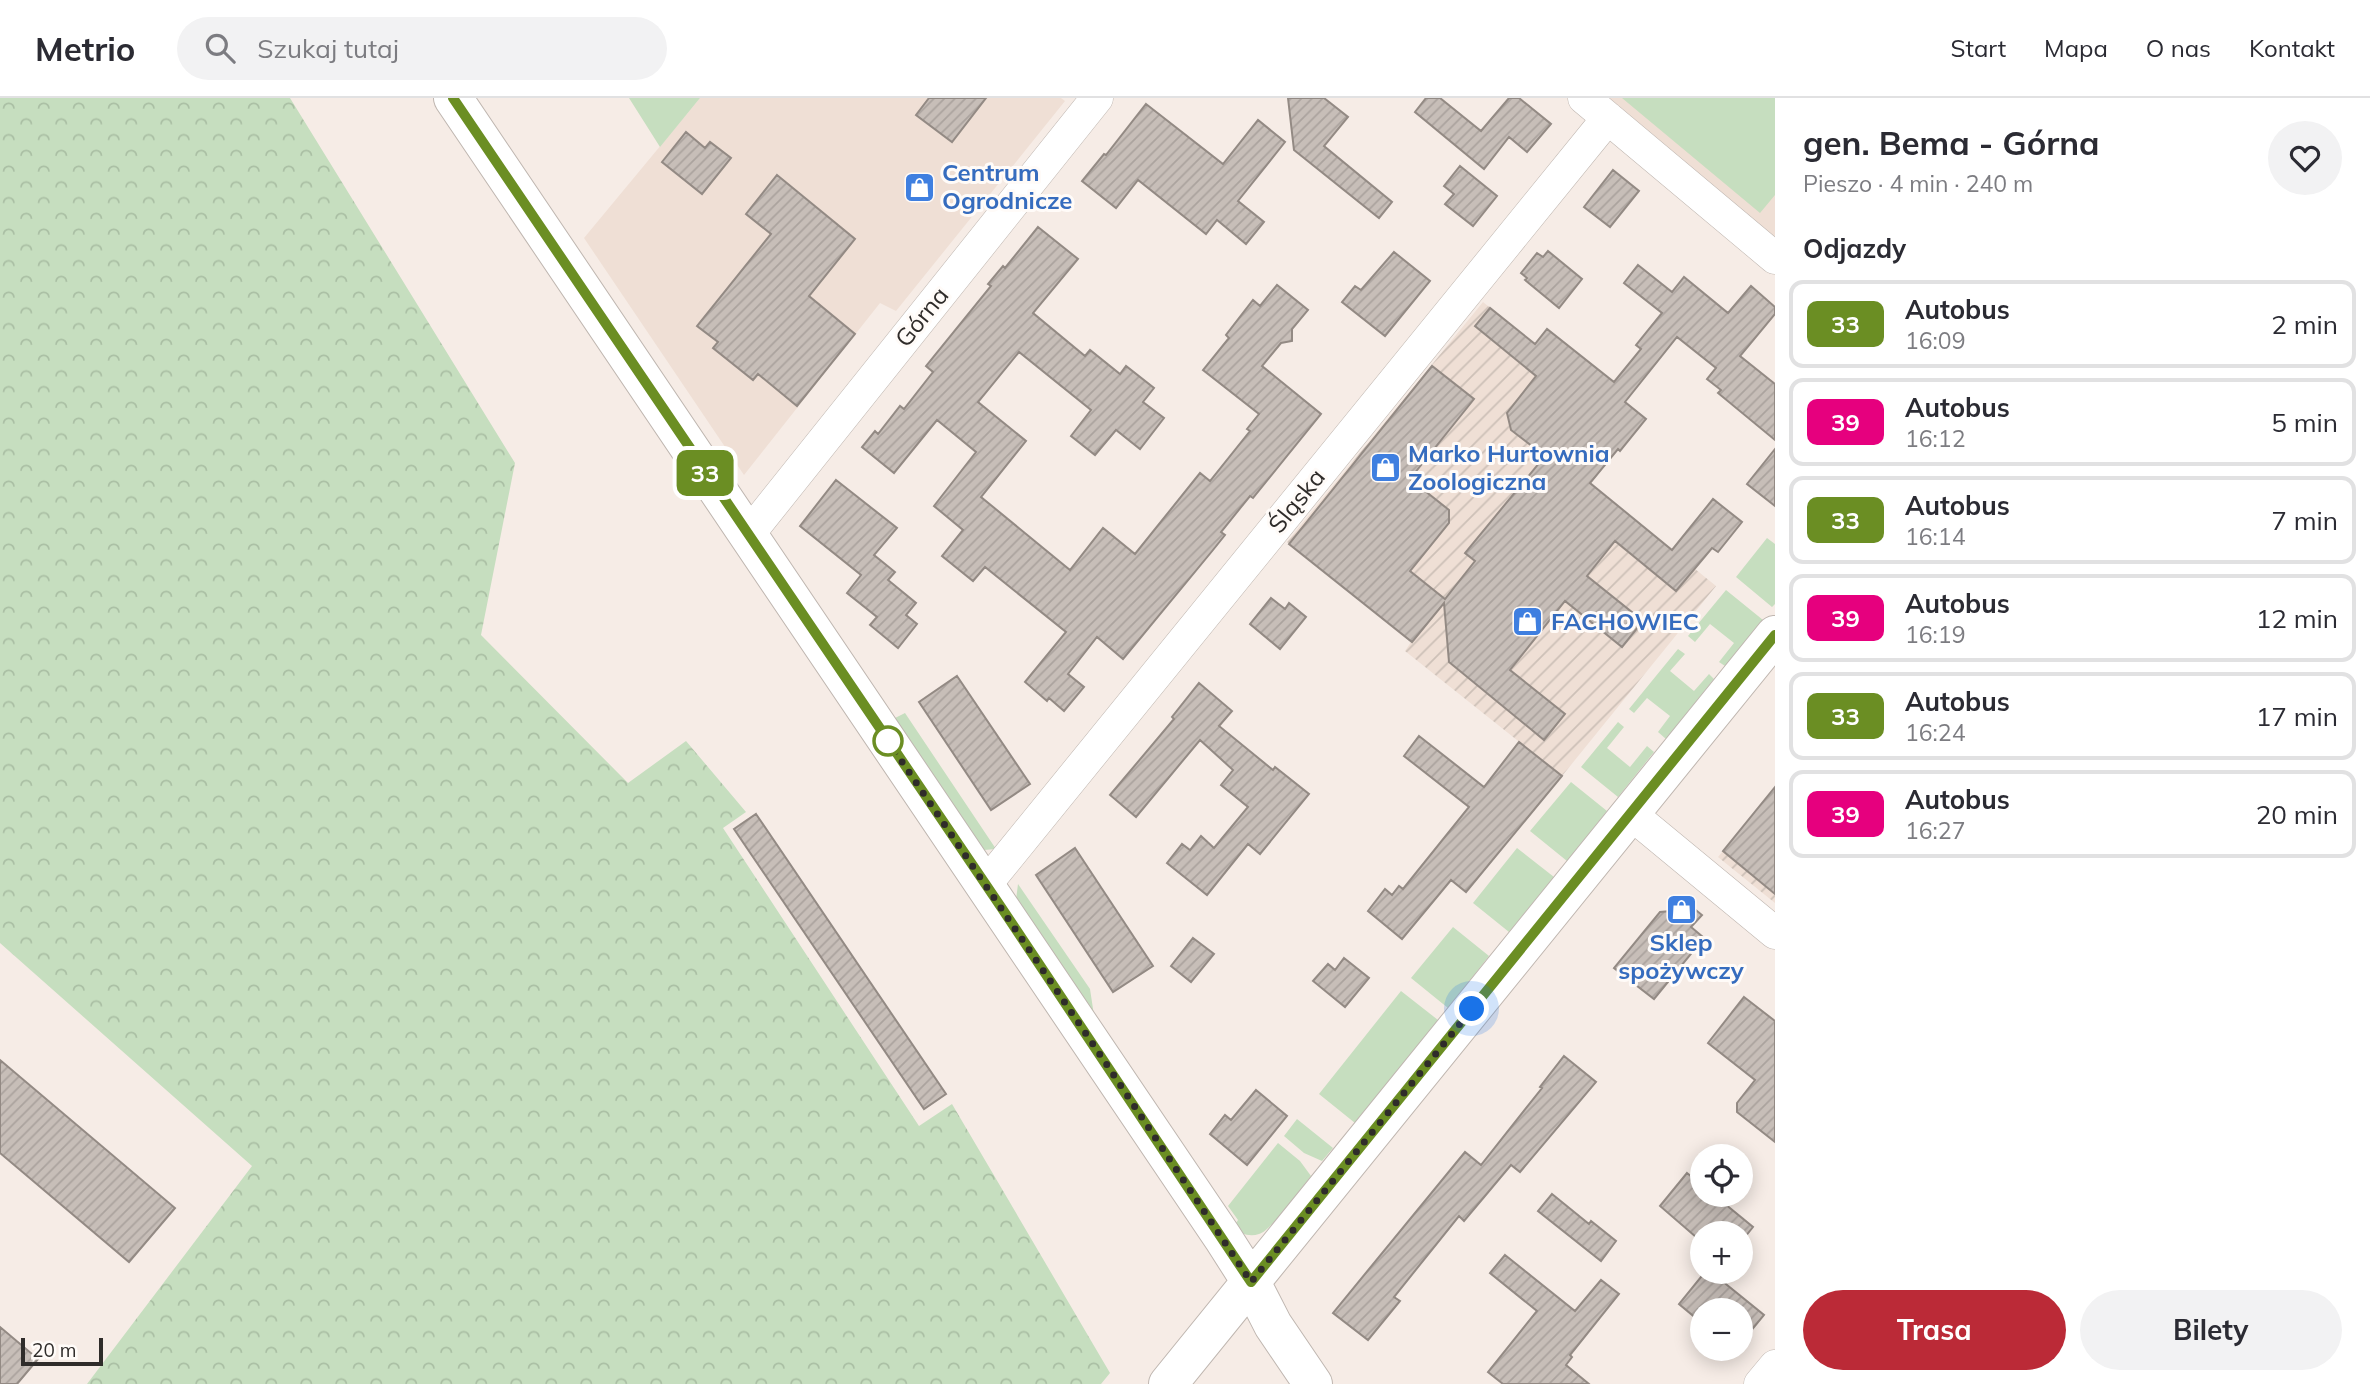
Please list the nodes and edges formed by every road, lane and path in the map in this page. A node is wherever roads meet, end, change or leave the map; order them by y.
1 (453, 98) edge
2 (1097, 98) edge
3 (1596, 108) edge
4 (1775, 258) edge
5 (748, 536) junction
6 (1775, 635) edge
7 (1630, 814) junction
8 (986, 884) junction
9 (1775, 933) edge
10 (1251, 1282) junction
11 (1775, 1366) edge
12 (1168, 1384) edge
13 (1313, 1384) edge
14 (1760, 1384) edge

1 - 5 street
2 - 5 street, Górna
3 - 4 street
3 - 8 street, Śląska
5 - 8 street
6 - 7 street
7 - 9 street
7 - 10 street
8 - 10 street
10 - 12 street
10 - 13 street
11 - 14 street

